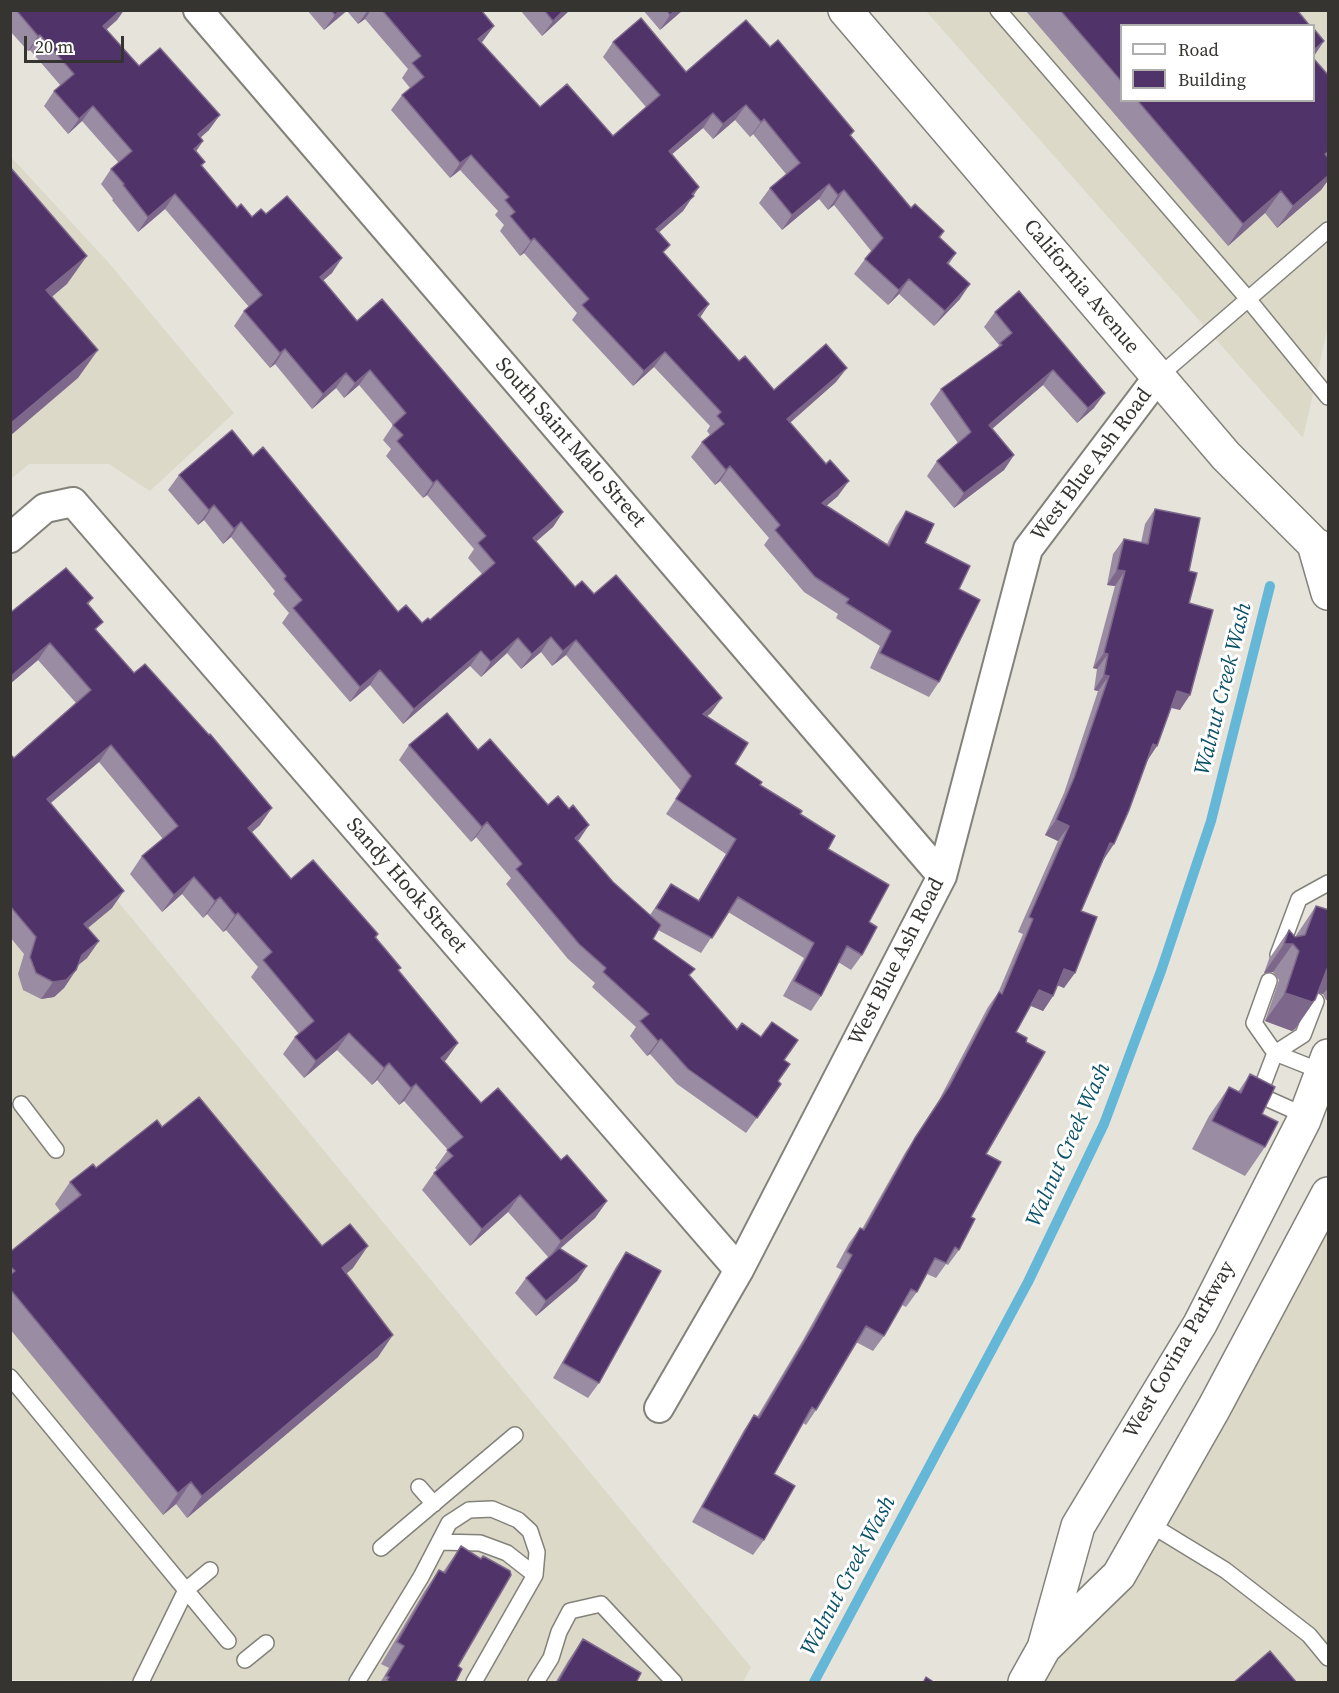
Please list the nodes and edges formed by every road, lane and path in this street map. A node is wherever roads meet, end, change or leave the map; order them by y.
1 (198, 10) edge
2 (845, 10) edge
3 (998, 10) edge
4 (1329, 230) edge
5 (1248, 299) junction
6 (1158, 377) junction
7 (1329, 397) edge
8 (10, 538) edge
9 (1321, 548) edge
10 (1329, 593) edge
11 (942, 876) junction
12 (1329, 883) edge
13 (1278, 956) dead end
14 (1269, 981) dead end
15 (1316, 1001) edge
16 (1275, 1053) junction
17 (1326, 1064) edge
18 (21, 1104) dead end
19 (1306, 1116) junction
20 (56, 1150) dead end
21 (1329, 1194) edge
22 (740, 1270) junction
23 (10, 1377) edge
24 (659, 1408) dead end
25 (515, 1435) dead end
26 (418, 1487) dead end
27 (434, 1504) junction
28 (1148, 1523) junction
29 (439, 1542) junction
30 (381, 1548) dead end
31 (210, 1570) dead end
32 (535, 1575) junction
33 (186, 1590) junction
34 (228, 1641) dead end
35 (266, 1643) dead end
36 (1044, 1648) junction
37 (1329, 1658) edge
38 (245, 1660) dead end
39 (1030, 1681) edge
40 (141, 1683) edge
41 (357, 1683) edge
42 (474, 1683) edge
43 (536, 1683) edge
44 (674, 1683) edge

1 - 11 street, South Saint Malo Street
2 - 6 street, California Avenue
3 - 5 lane
4 - 5 lane
5 - 6 lane
5 - 7 lane
6 - 9 street, California Avenue
6 - 11 street, West Blue Ash Road
8 - 22 street, Sandy Hook Street
9 - 10 street
11 - 22 street, West Blue Ash Road
12 - 13 lane
14 - 16 lane
15 - 16 lane
16 - 17 lane
16 - 19 lane
17 - 19 street, West Covina Parkway
18 - 20 lane
19 - 36 street, West Covina Parkway
21 - 28 street, West Covina Parkway
22 - 24 street, West Blue Ash Road
23 - 33 lane
25 - 27 lane
26 - 27 lane
27 - 30 lane
28 - 36 street, West Covina Parkway
28 - 37 lane
29 - 32 lane
29 - 32 lane
29 - 41 lane
31 - 33 lane
32 - 42 lane
33 - 34 lane
33 - 40 lane
35 - 38 lane
36 - 39 street, West Covina Parkway
43 - 44 lane

